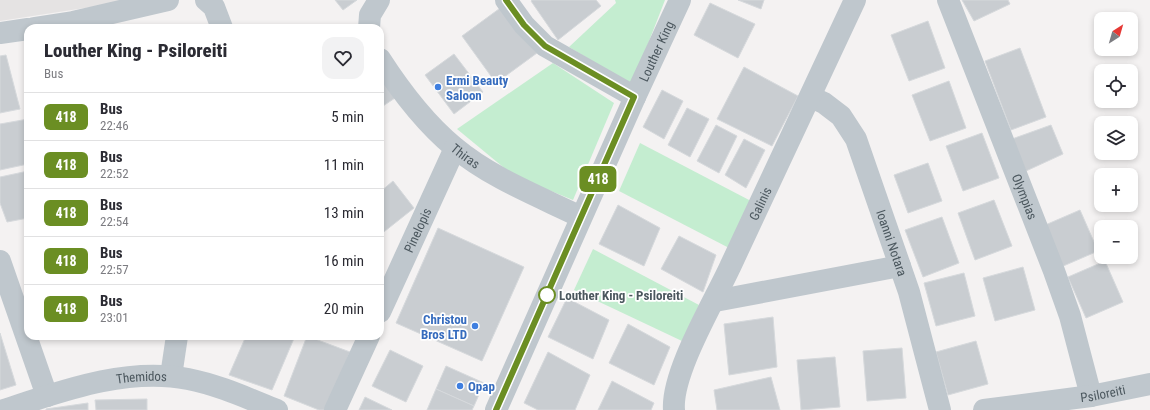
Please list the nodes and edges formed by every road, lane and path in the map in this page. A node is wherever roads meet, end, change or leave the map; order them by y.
1 (168, 0) edge
2 (206, 0) edge
3 (379, 0) edge
4 (506, 0) edge
5 (680, 0) edge
6 (855, 0) edge
7 (948, 0) edge
8 (78, 24) edge
9 (220, 24) edge
10 (369, 24) edge
11 (24, 30) edge
12 (0, 33) edge
13 (384, 64) edge
14 (634, 97) junction
15 (811, 97) junction
16 (455, 148) junction
17 (581, 217) junction
18 (0, 261) edge
19 (900, 266) junction
20 (388, 274) edge
21 (384, 293) edge
22 (715, 301) junction
23 (24, 330) edge
24 (28, 340) edge
25 (176, 340) edge
26 (367, 340) edge
27 (171, 376) junction
28 (1150, 384) edge
29 (47, 396) junction
30 (1091, 396) junction
31 (4, 410) edge
32 (278, 410) edge
33 (335, 410) edge
34 (496, 410) edge
35 (674, 410) edge
36 (940, 410) edge
37 (984, 410) edge

1 - 8 street
2 - 9 street
3 - 10 street
4 - 14 street
5 - 14 street, Louther King
6 - 15 street, Galinis
7 - 30 street, Olympias
11 - 12 street
13 - 16 street, Thiras
14 - 17 street, Louther King
15 - 19 street, Ioanni Notara
15 - 22 street, Galinis
16 - 17 street, Thiras
16 - 20 street, Pinelopis
17 - 34 street, Louther King
18 - 23 street
19 - 22 street
19 - 36 street, Ioanni Notara
20 - 21 street, Pinelopis
22 - 35 street, Galinis
24 - 29 street
25 - 27 street
26 - 33 street
27 - 29 street, Themidos
27 - 32 street, Themidos
28 - 30 street, Psiloreiti
29 - 31 street, Themidos
30 - 37 street, Psiloreiti

